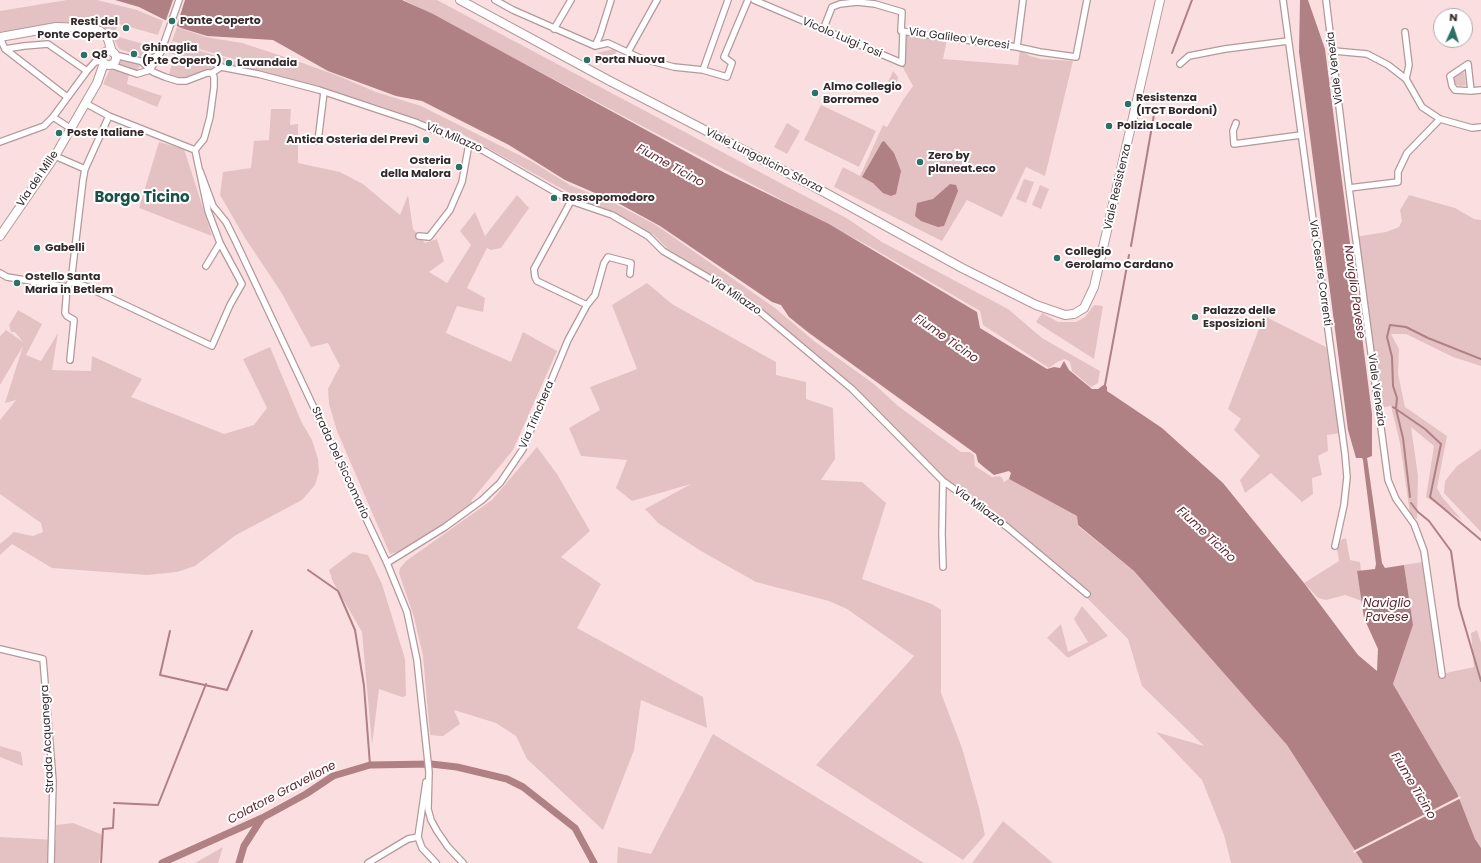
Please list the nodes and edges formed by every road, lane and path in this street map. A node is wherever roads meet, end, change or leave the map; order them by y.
1 (179, 0) edge
2 (460, 0) edge
3 (495, 0) edge
4 (570, 0) edge
5 (611, 0) edge
6 (657, 0) edge
7 (728, 0) edge
8 (748, 0) edge
9 (754, 0) edge
10 (1023, 0) edge
11 (1087, 0) edge
12 (1160, 0) edge
13 (1283, 0) edge
14 (1326, 0) edge
15 (554, 29) junction
16 (824, 30) junction
17 (902, 31) junction
18 (1405, 32) dead end
19 (0, 37) edge
20 (1288, 41) junction
21 (595, 46) junction
22 (1017, 46) junction
23 (5, 49) junction
24 (1334, 51) junction
25 (161, 52) junction
26 (628, 52) junction
27 (111, 53) junction
28 (155, 57) junction
29 (141, 61) junction
30 (107, 64) junction
31 (1180, 64) dead end
32 (150, 70) junction
33 (703, 70) junction
34 (87, 71) junction
35 (212, 73) junction
36 (1406, 79) junction
37 (1481, 90) edge
38 (1471, 91) junction
39 (324, 92) junction
40 (67, 97) junction
41 (85, 103) junction
42 (109, 116) junction
43 (53, 117) junction
44 (1440, 119) junction
45 (1236, 123) dead end
46 (1481, 127) edge
47 (70, 128) junction
48 (1301, 135) junction
49 (318, 141) dead end
50 (0, 142) edge
51 (469, 144) junction
52 (195, 150) junction
53 (55, 156) junction
54 (85, 169) junction
55 (200, 170) junction
56 (1349, 188) junction
57 (571, 201) junction
58 (0, 236) edge
59 (419, 236) dead end
60 (220, 243) junction
61 (206, 266) dead end
62 (0, 273) edge
63 (630, 274) dead end
64 (71, 282) junction
65 (67, 287) junction
66 (587, 305) junction
67 (1069, 315) joint
68 (70, 360) dead end
69 (943, 481) junction
70 (1335, 546) dead end
71 (387, 563) junction
72 (944, 567) dead end
73 (1087, 594) dead end
74 (0, 649) edge
75 (1442, 675) dead end
76 (429, 772) junction
77 (418, 837) junction
78 (371, 862) edge
79 (51, 863) edge
80 (436, 863) edge
81 (463, 863) edge

1 - 25 street
2 - 67 main road, Viale Lungoticino Sforza
3 - 15 street
4 - 15 street
5 - 21 street
6 - 26 street
7 - 33 street
8 - 33 street
9 - 16 street, Vicolo Luigi Tosi
10 - 22 street
11 - 22 street, Via Galileo Vercesi
12 - 67 main road, Viale Resistenza
13 - 20 street, Via Cesare Correnti
14 - 24 street, Viale Venezia
15 - 21 street
16 - 17 street
16 - 17 street, Vicolo Luigi Tosi
17 - 22 street, Via Galileo Vercesi
18 - 36 street
19 - 23 street
19 - 27 main road
20 - 31 street
20 - 48 street, Via Cesare Correnti
21 - 26 street
23 - 34 street
23 - 40 street
24 - 36 street
24 - 56 street, Viale Venezia
25 - 28 street
25 - 32 street
26 - 33 street
27 - 29 street
27 - 30 main road
27 - 30 main road
28 - 29 street
28 - 32 street
29 - 32 street
30 - 32 street
30 - 34 street
30 - 41 main road, Via dei Mille
32 - 35 street, Via Milazzo
34 - 40 street
35 - 39 street, Via Milazzo
35 - 52 street
36 - 44 street
37 - 38 street
38 - 38 street
39 - 49 street
39 - 51 street, Via Milazzo
40 - 43 street
41 - 42 street
41 - 47 main road, Via dei Mille
42 - 52 street
42 - 54 street
43 - 47 street
43 - 50 street
44 - 46 street
44 - 56 street
45 - 48 street
47 - 53 main road, Via dei Mille
48 - 70 street, Via Cesare Correnti
51 - 57 street, Via Milazzo
51 - 59 street
52 - 55 street
53 - 54 street
53 - 58 main road, Via dei Mille
54 - 64 street
55 - 60 street
55 - 71 street, Strada Del Siccomario
56 - 75 street, Viale Venezia
57 - 66 street
57 - 69 street, Via Milazzo
60 - 61 street
60 - 64 street
62 - 65 street
63 - 66 street, Via Trinchera
64 - 65 street
65 - 68 street
66 - 71 street, Via Trinchera
69 - 72 street
69 - 73 street, Via Milazzo
71 - 76 street, Strada Del Siccomario
74 - 79 street, Strada Acquanegra
76 - 77 street
76 - 81 street
77 - 78 street
77 - 80 street

